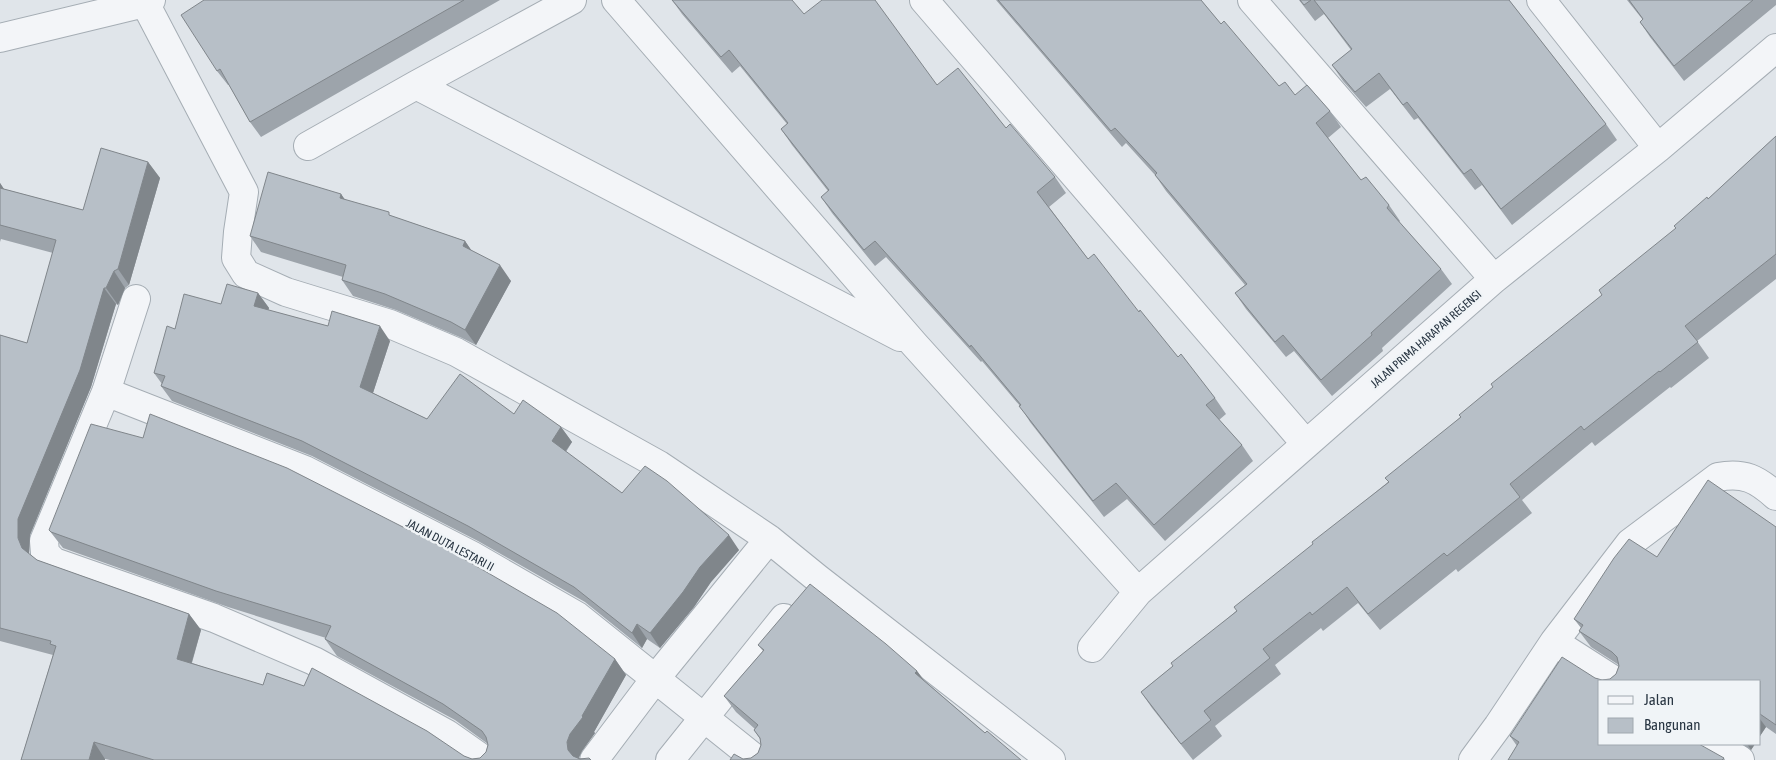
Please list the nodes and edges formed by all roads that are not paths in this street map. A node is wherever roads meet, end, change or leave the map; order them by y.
1 (572, 0) edge
2 (616, 0) edge
3 (924, 0) edge
4 (1252, 0) edge
5 (1540, 0) edge
6 (148, 2) edge
7 (0, 38) edge
8 (1776, 48) edge
9 (416, 85) junction
10 (308, 146) dead end
11 (1658, 148) junction
12 (1494, 279) junction
13 (136, 299) dead end
14 (914, 344) junction
15 (106, 392) junction
16 (1306, 444) junction
17 (1776, 496) edge
18 (770, 539) junction
19 (806, 591) junction
20 (1138, 592) junction
21 (1554, 642) junction
22 (1092, 648) dead end
23 (655, 679) junction
24 (1613, 680) edge
25 (703, 717) junction
26 (1716, 745) edge
27 (484, 760) edge
28 (594, 760) edge
29 (670, 760) edge
30 (757, 760) edge
31 (1051, 760) edge
32 (1473, 760) edge
33 (1740, 760) edge

1 - 9 street
2 - 14 street
3 - 16 street
4 - 12 street
5 - 11 street
6 - 7 street
6 - 18 street
8 - 11 street, JALAN PRIMA HARAPAN REGENSI
9 - 10 street
9 - 14 street
11 - 12 street, JALAN PRIMA HARAPAN REGENSI
12 - 16 street, JALAN PRIMA HARAPAN REGENSI
13 - 15 street
14 - 20 street
15 - 23 street, JALAN DUTA LESTARI II
15 - 27 street
16 - 20 street, JALAN PRIMA HARAPAN REGENSI
17 - 21 street
18 - 19 street
18 - 23 street
19 - 25 street
19 - 31 street
20 - 22 street, JALAN PRIMA HARAPAN REGENSI
21 - 24 street
21 - 32 street
23 - 25 street, JALAN DUTA LESTARI II
23 - 28 street
25 - 29 street
25 - 30 street, JALAN DUTA LESTARI II
26 - 33 street

